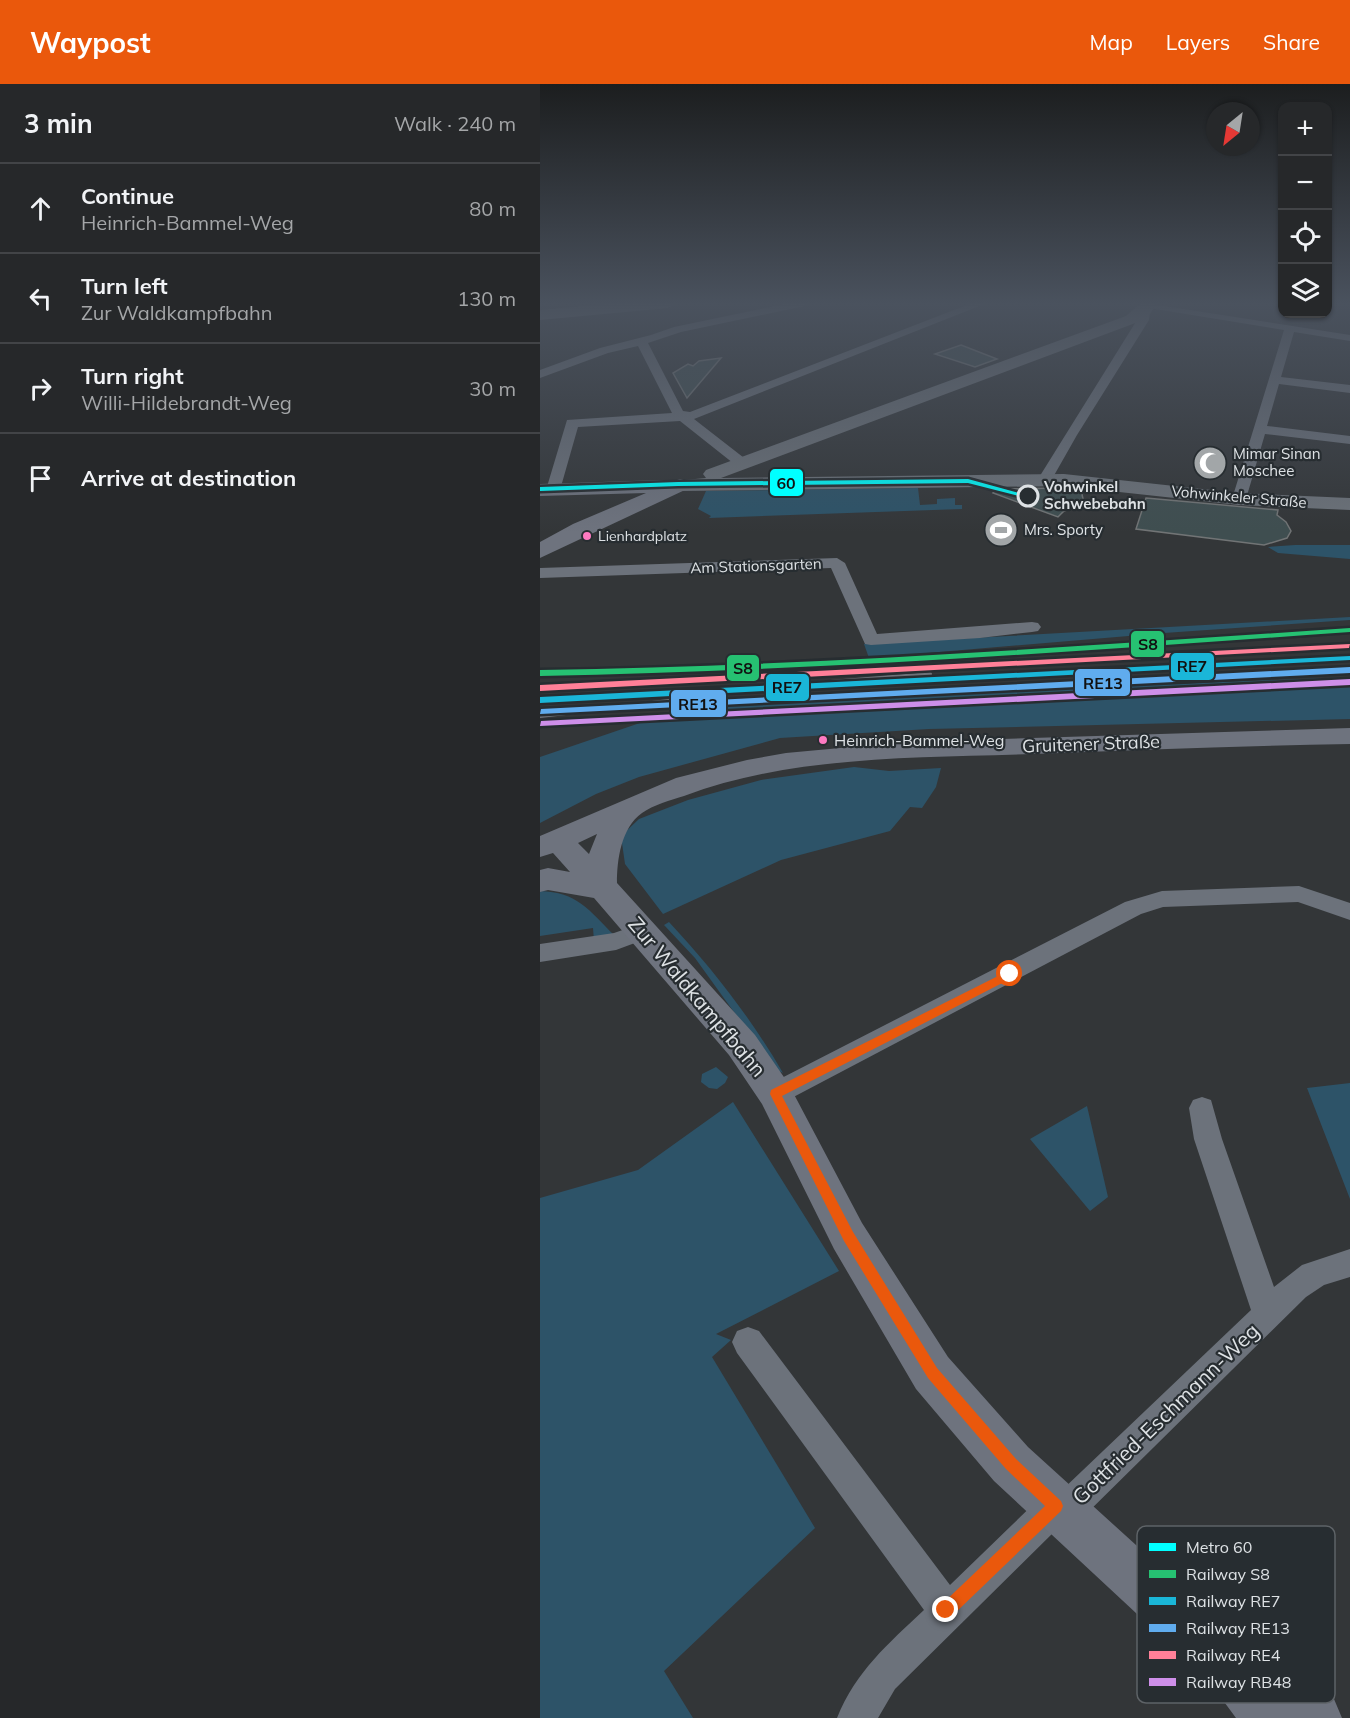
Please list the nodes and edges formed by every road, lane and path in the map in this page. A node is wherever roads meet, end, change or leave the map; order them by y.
1 (660, 379) edge
2 (787, 379) edge
3 (969, 379) edge
4 (1105, 379) edge
5 (1273, 380) joint
6 (1350, 388) edge
7 (685, 416) junction
8 (1260, 429) junction
9 (1350, 440) edge
10 (743, 464) junction
11 (1045, 479) junction
12 (680, 485) junction
13 (547, 490) edge
14 (1239, 499) junction
15 (1350, 504) edge
16 (540, 551) edge
17 (540, 561) edge
18 (572, 572) junction
19 (540, 573) edge
20 (1032, 627) dead end
21 (1350, 736) edge
22 (634, 804) junction
23 (546, 846) edge
24 (540, 881) edge
25 (602, 888) junction
26 (1350, 912) edge
27 (643, 931) junction
28 (540, 953) edge
29 (775, 1094) junction
30 (1203, 1108) dead end
31 (1350, 1263) edge
32 (1268, 1315) junction
33 (748, 1342) dead end
34 (1060, 1509) junction
35 (1137, 1580) edge
36 (946, 1610) junction
37 (1257, 1703) edge
38 (1299, 1703) edge
39 (856, 1718) edge
40 (1269, 1718) edge
41 (1316, 1718) edge

1 - 7 street
2 - 7 street
3 - 10 main road
4 - 11 street
5 - 6 street
5 - 8 street
7 - 10 street
7 - 13 street
8 - 9 street
8 - 14 street
10 - 12 main road
11 - 12 main road, Vohwinkeler Straße
11 - 14 main road, Vohwinkeler Straße
12 - 13 main road
12 - 16 main road
14 - 15 main road, Vohwinkeler Straße
17 - 18 street, Am Stationsgarten
18 - 19 street, Am Stationsgarten
18 - 20 street, Am Stationsgarten
21 - 22 main road, Gruitener Straße
22 - 23 main road, Gruitener Straße
22 - 25 main road
23 - 25 main road, Zur Waldkampfbahn
24 - 25 main road
25 - 27 main road, Zur Waldkampfbahn
26 - 29 street
27 - 28 street
27 - 29 main road, Zur Waldkampfbahn
29 - 34 main road, Zur Waldkampfbahn
30 - 32 street, Gottfried-Eschmann-Weg
31 - 32 street, Gottfried-Eschmann-Weg
32 - 34 street, Gottfried-Eschmann-Weg
33 - 36 street
34 - 35 main road, Zur Waldkampfbahn
34 - 36 street, Gottfried-Eschmann-Weg
36 - 39 street, Gottfried-Eschmann-Weg
37 - 40 main road, Zur Waldkampfbahn
38 - 41 main road, Zur Waldkampfbahn

